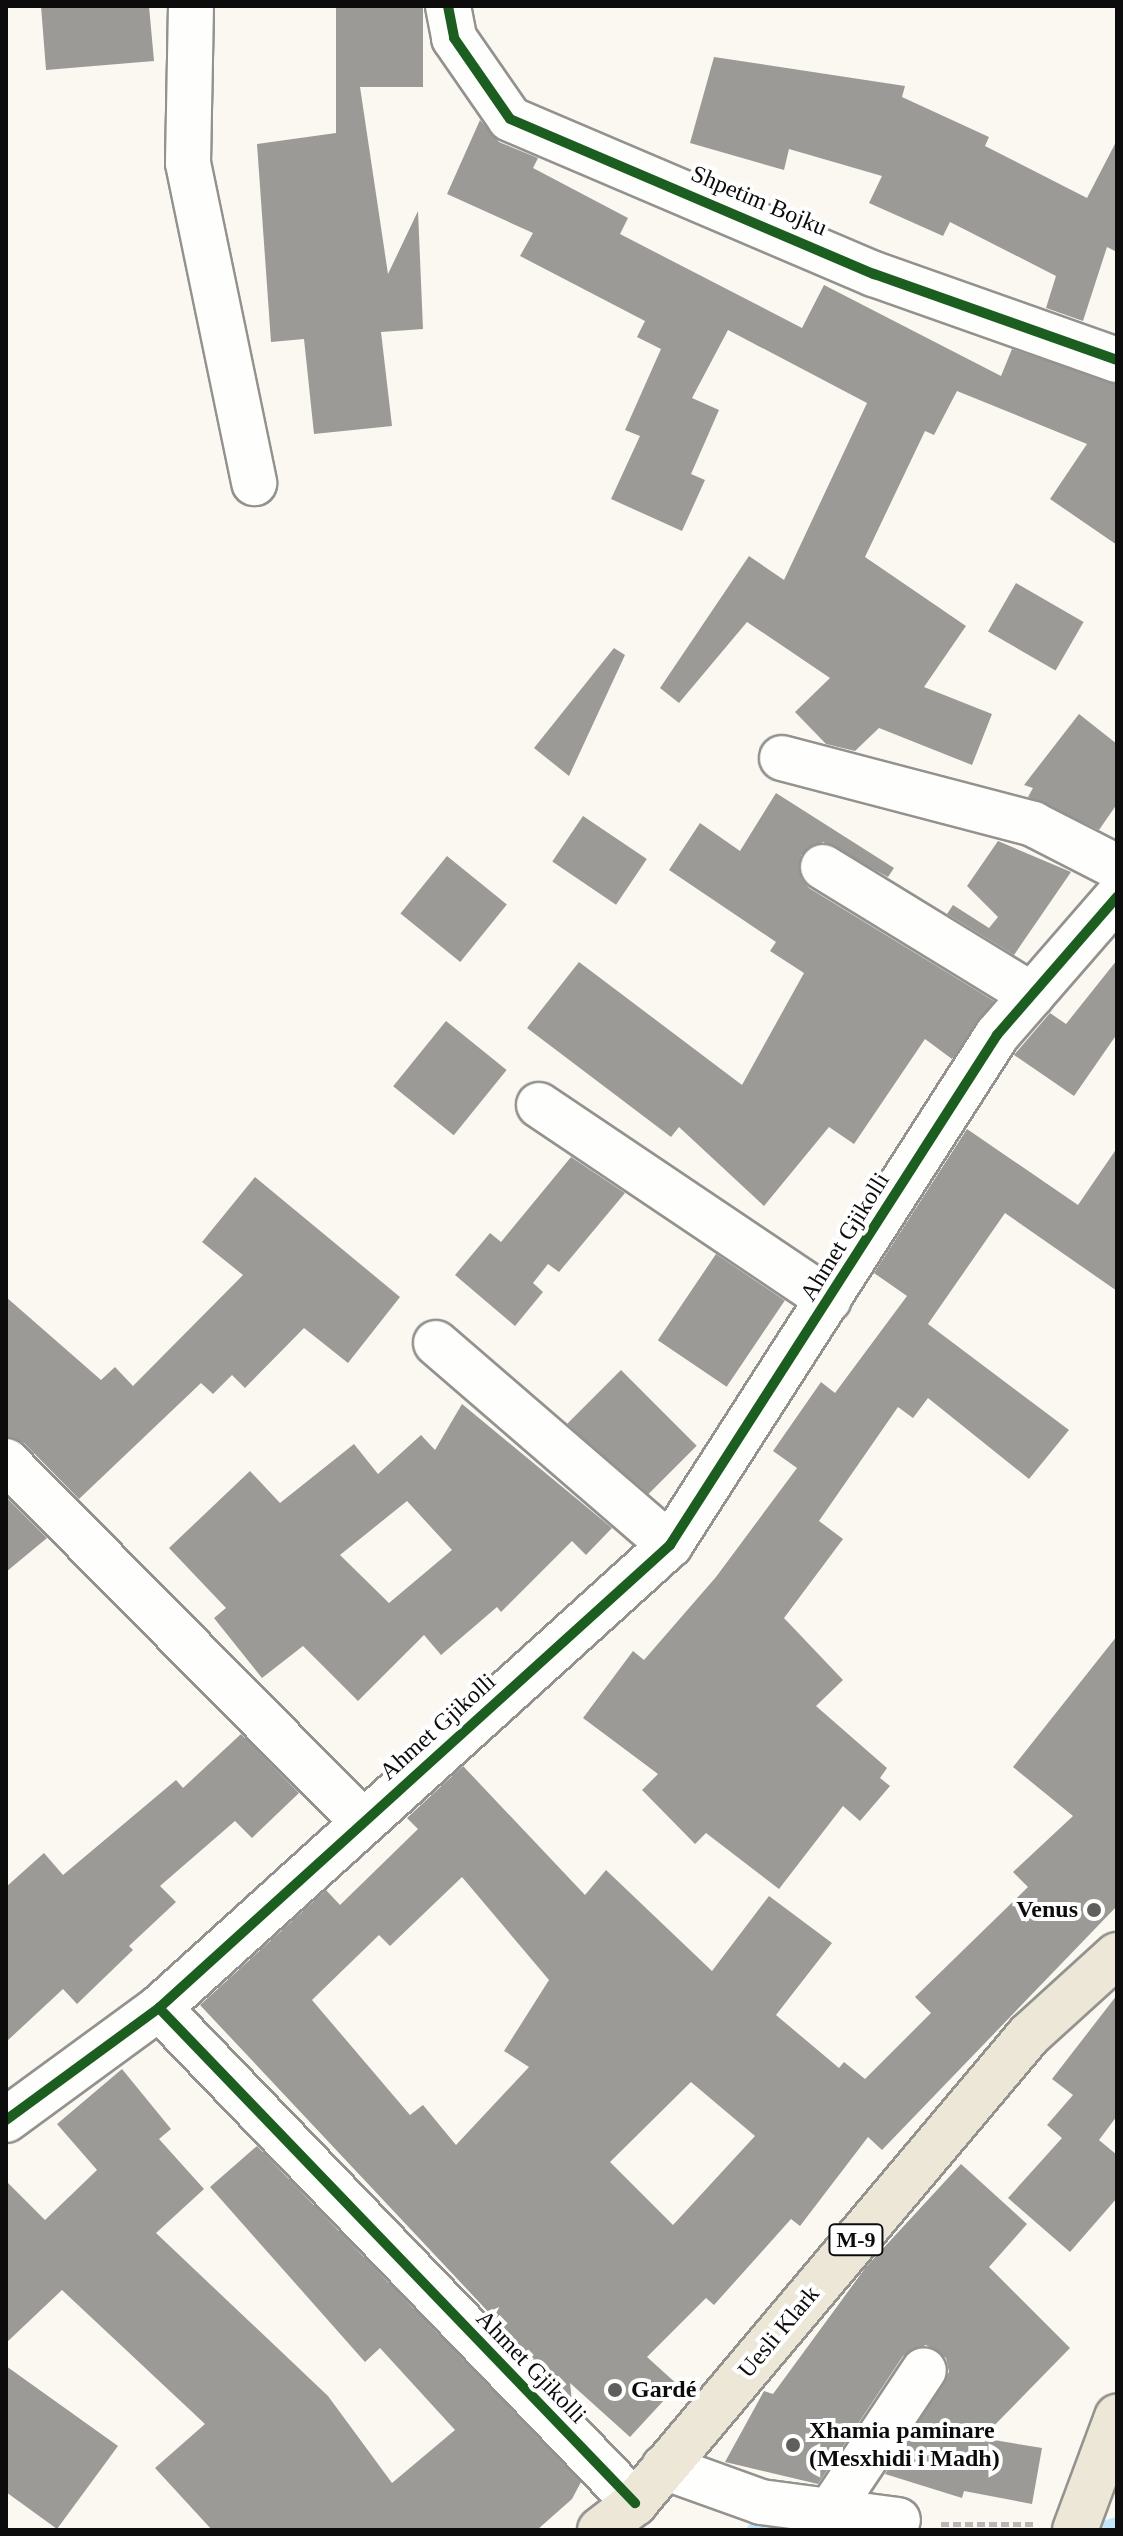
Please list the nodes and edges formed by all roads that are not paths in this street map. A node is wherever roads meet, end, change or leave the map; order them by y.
1 (191, 6) edge
2 (448, 6) edge
3 (1117, 360) edge
4 (254, 483) dead end
5 (782, 758) dead end
6 (823, 867) dead end
7 (1117, 867) edge
8 (1117, 897) edge
9 (1032, 995) junction
10 (539, 1105) dead end
11 (829, 1300) junction
12 (436, 1343) dead end
13 (6, 1461) edge
14 (670, 1545) junction
15 (363, 1822) junction
16 (1117, 1955) edge
17 (159, 2008) junction
18 (6, 2120) edge
19 (924, 2370) dead end
20 (1117, 2417) edge
21 (664, 2467) junction
22 (635, 2503) junction
23 (830, 2511) junction
24 (898, 2520) road end
25 (1077, 2524) edge
26 (600, 2530) edge

1 - 4 street
2 - 3 street, Shpetim Bojku
5 - 7 street
6 - 9 street
8 - 9 street, Ahmet Gjikolli
9 - 11 street, Ahmet Gjikolli
10 - 11 street, Ahmet Gjikolli
11 - 14 street, Ahmet Gjikolli
12 - 14 street
13 - 15 street
14 - 15 street, Ahmet Gjikolli
15 - 17 street, Ahmet Gjikolli
16 - 21 main road, Uesli Klark / M-9
17 - 18 street
17 - 22 street, Ahmet Gjikolli
19 - 23 street
20 - 25 main road
21 - 22 main road, Uesli Klark / M-9
21 - 23 street
22 - 26 main road, Uesli Klark / M-9
23 - 24 street

